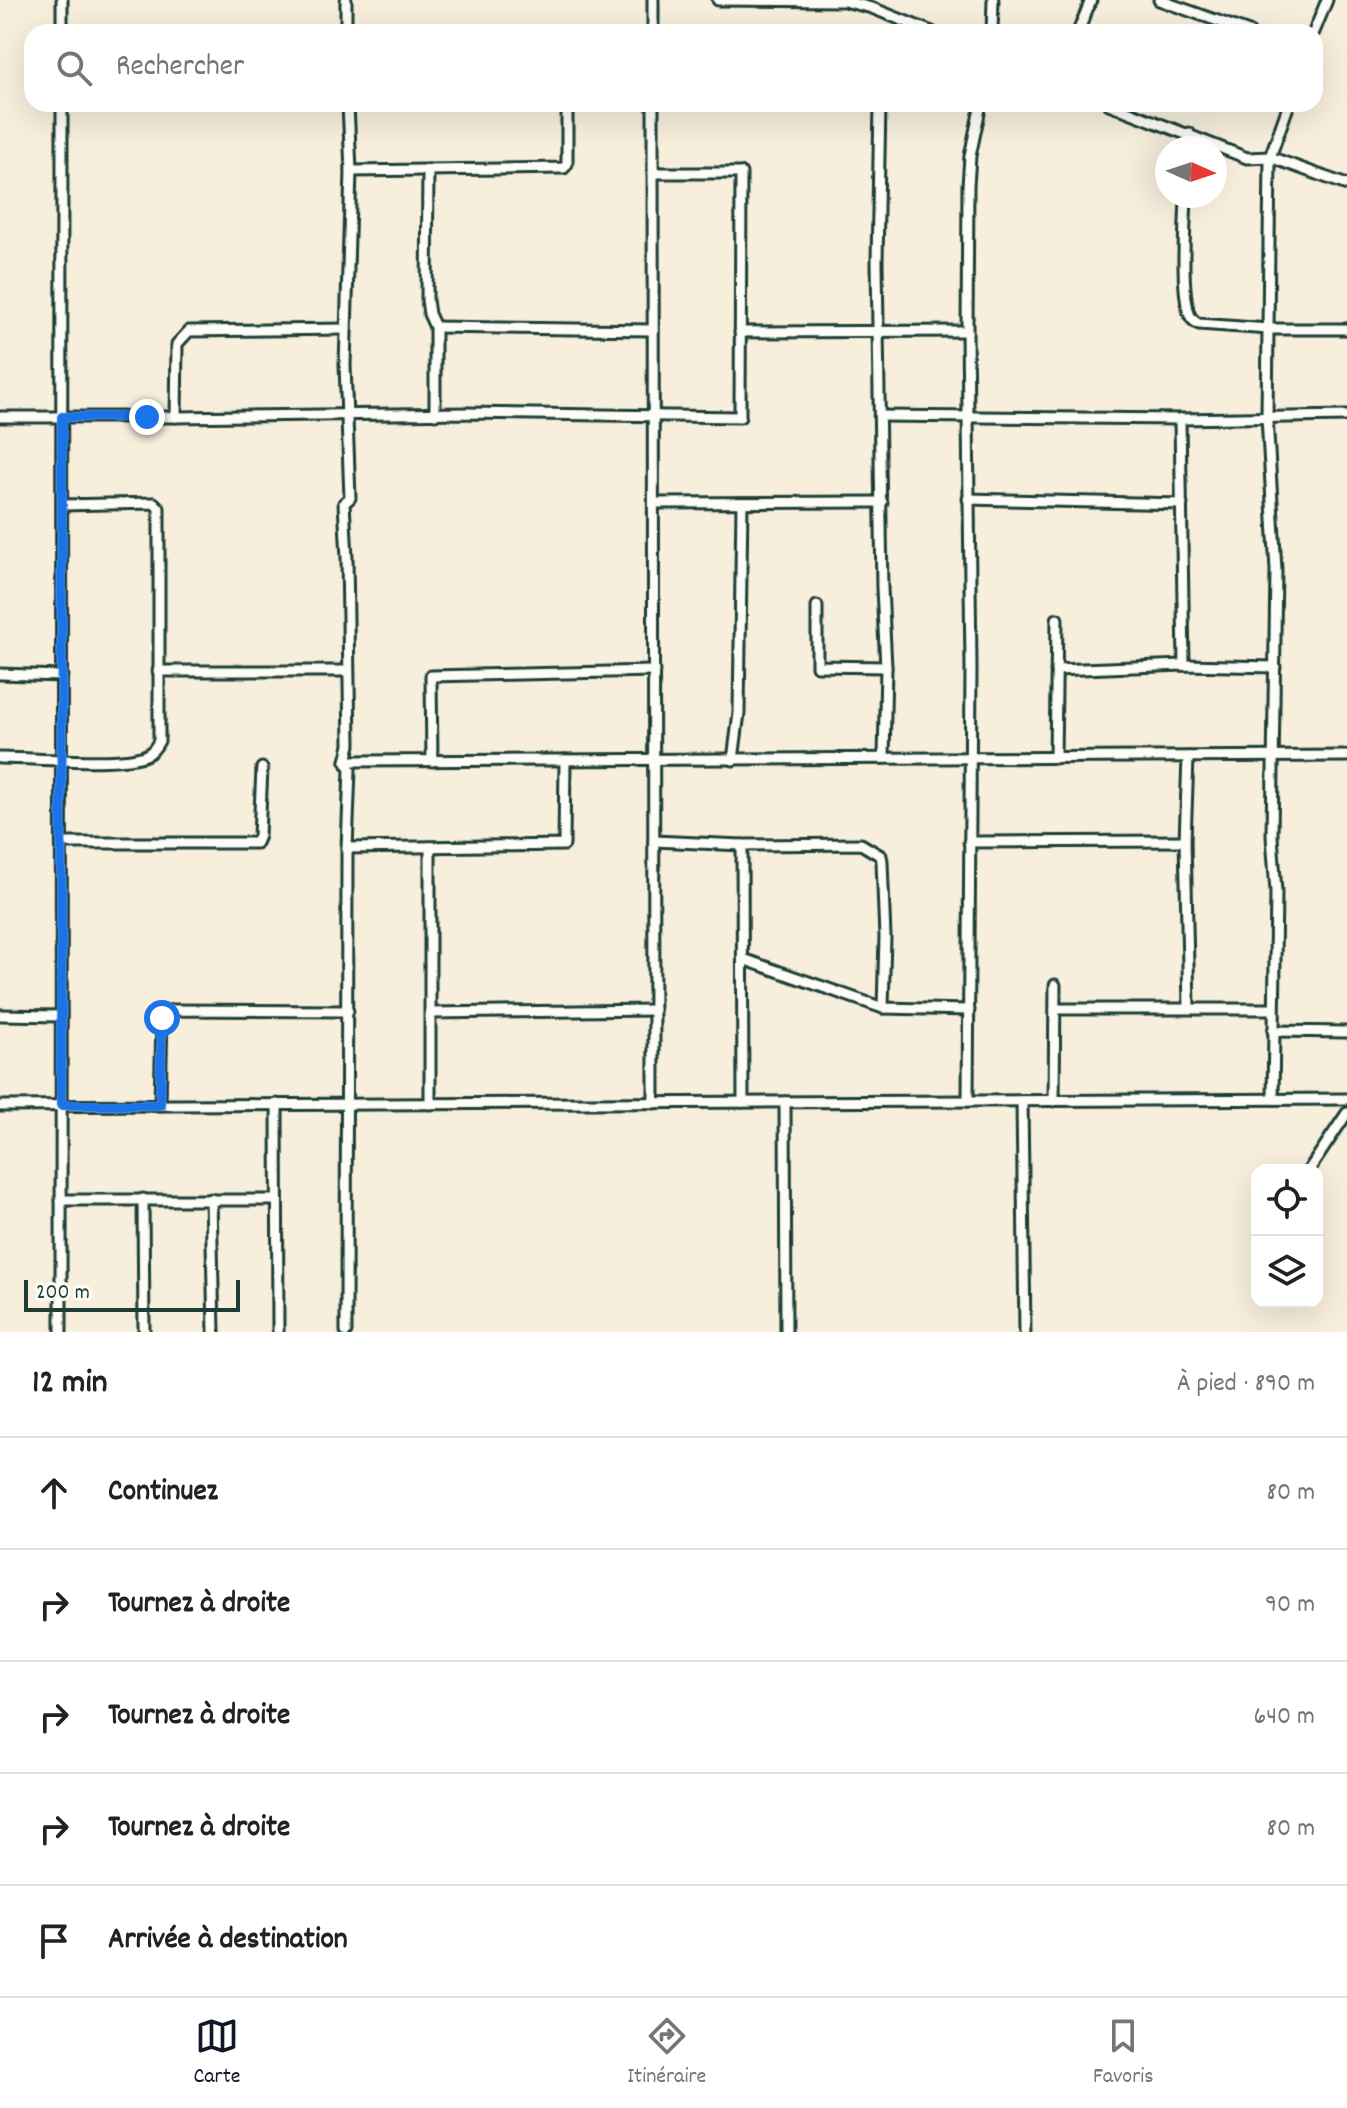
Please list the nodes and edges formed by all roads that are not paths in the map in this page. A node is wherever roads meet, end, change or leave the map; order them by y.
1 (62, 0) edge
2 (346, 0) edge
3 (653, 0) edge
4 (718, 0) edge
5 (841, 0) edge
6 (993, 0) edge
7 (1091, 0) edge
8 (1159, 0) edge
9 (1327, 0) edge
10 (62, 24) edge
11 (346, 24) edge
12 (653, 24) edge
13 (912, 24) edge
14 (992, 24) edge
15 (1081, 24) edge
16 (1226, 24) edge
17 (1317, 24) edge
18 (62, 112) edge
19 (348, 112) edge
20 (567, 112) edge
21 (653, 112) edge
22 (880, 112) edge
23 (979, 112) edge
24 (1131, 112) edge
25 (1286, 112) edge
26 (1189, 133) junction
27 (1189, 136) edge
28 (1270, 157) junction
29 (428, 170) junction
30 (351, 171) junction
31 (653, 173) junction
32 (1347, 185) edge
33 (1186, 208) edge
34 (435, 327) junction
35 (346, 329) junction
36 (1269, 329) junction
37 (1347, 329) edge
38 (653, 330) junction
39 (967, 331) junction
40 (740, 332) junction
41 (878, 332) junction
42 (435, 414) junction
43 (967, 415) junction
44 (654, 416) junction
45 (881, 416) junction
46 (1347, 416) edge
47 (0, 417) edge
48 (62, 417) junction
49 (176, 417) junction
50 (347, 417) junction
51 (1267, 417) junction
52 (1180, 419) junction
53 (968, 499) junction
54 (882, 502) junction
55 (654, 503) junction
56 (742, 503) junction
57 (1182, 504) junction
58 (62, 505) junction
59 (817, 606) dead end
60 (1057, 619) dead end
61 (1184, 665) junction
62 (886, 667) junction
63 (1275, 667) junction
64 (1056, 670) junction
65 (158, 671) junction
66 (348, 671) junction
67 (654, 671) junction
68 (0, 674) edge
69 (62, 676) junction
70 (1273, 756) junction
71 (1347, 756) edge
72 (1188, 757) junction
73 (0, 758) edge
74 (62, 758) junction
75 (884, 758) junction
76 (969, 758) junction
77 (1055, 758) junction
78 (565, 760) junction
79 (654, 760) junction
80 (733, 760) junction
81 (346, 761) junction
82 (432, 761) junction
83 (262, 768) dead end
84 (654, 841) junction
85 (1185, 841) junction
86 (969, 842) junction
87 (62, 843) junction
88 (742, 845) junction
89 (430, 847) junction
90 (347, 848) junction
91 (743, 959) junction
92 (1055, 985) dead end
93 (1189, 1007) junction
94 (883, 1008) junction
95 (1055, 1009) junction
96 (1273, 1009) junction
97 (654, 1010) junction
98 (969, 1010) junction
99 (348, 1011) junction
100 (431, 1013) junction
101 (0, 1015) edge
102 (61, 1016) junction
103 (1273, 1031) junction
104 (1347, 1032) edge
105 (1273, 1099) junction
106 (1347, 1099) edge
107 (968, 1101) junction
108 (1022, 1101) junction
109 (1054, 1101) junction
110 (743, 1102) junction
111 (785, 1102) junction
112 (654, 1103) junction
113 (277, 1104) junction
114 (346, 1104) junction
115 (430, 1104) junction
116 (61, 1105) junction
117 (160, 1105) junction
118 (0, 1106) edge
119 (1347, 1113) edge
120 (1313, 1164) edge
121 (143, 1199) junction
122 (211, 1199) junction
123 (61, 1200) junction
124 (276, 1200) junction
125 (61, 1332) edge
126 (144, 1332) edge
127 (214, 1332) edge
128 (278, 1332) edge
129 (346, 1332) edge
130 (786, 1332) edge
131 (1025, 1332) edge

1 - 10 street
2 - 11 street
3 - 12 street
4 - 5 street
5 - 13 street
6 - 14 street
7 - 15 street
8 - 16 street
9 - 17 street
18 - 48 street
19 - 30 street
20 - 29 street
21 - 31 street
22 - 41 street
23 - 39 street
24 - 26 street
25 - 28 street
26 - 27 street
26 - 28 street
28 - 32 street
28 - 36 street
29 - 30 street
29 - 34 street
30 - 35 street
31 - 38 street
31 - 40 street
33 - 36 street
34 - 38 street
34 - 42 street
35 - 49 street
35 - 50 street
36 - 37 street
36 - 51 street
38 - 44 street
39 - 41 street
39 - 43 street
40 - 41 street
40 - 44 street
41 - 45 street
42 - 44 street
42 - 50 street
43 - 45 street
43 - 52 street
43 - 53 street
44 - 55 street
45 - 54 street
46 - 51 street
47 - 48 street
48 - 49 street
48 - 58 street
49 - 50 street
50 - 66 street
51 - 52 street
51 - 63 street
52 - 57 street
53 - 57 street
53 - 76 street
54 - 56 street
54 - 62 street
55 - 56 street
55 - 67 street
56 - 80 street
57 - 61 street
58 - 65 street
58 - 69 street
59 - 62 street
60 - 64 street
61 - 63 street
61 - 64 street
62 - 75 street
63 - 70 street
64 - 77 street
65 - 66 street
65 - 74 street
66 - 81 street
67 - 79 street
67 - 82 street
68 - 69 street
69 - 74 street
70 - 71 street
70 - 72 street
70 - 96 street
72 - 77 street
72 - 85 street
73 - 74 street
74 - 87 street
75 - 76 street
75 - 80 street
76 - 77 street
76 - 86 street
78 - 79 street
78 - 82 street
78 - 89 street
79 - 80 street
79 - 84 street
81 - 82 street
81 - 90 street
83 - 87 street
84 - 88 street
84 - 97 street
85 - 86 street
85 - 93 street
86 - 98 street
87 - 102 street
88 - 91 street
88 - 94 street
89 - 90 street
89 - 100 street
90 - 99 street
91 - 94 street
91 - 110 street
92 - 95 street
93 - 95 street
93 - 96 street
94 - 98 street
95 - 109 street
96 - 103 street
97 - 100 street
97 - 112 street
98 - 107 street
99 - 114 street
99 - 117 street
100 - 115 street
101 - 102 street
102 - 116 street
103 - 104 street
103 - 105 street
105 - 106 street
105 - 109 street
107 - 108 street
107 - 111 street
108 - 109 street
108 - 131 street
110 - 111 street
110 - 112 street
111 - 130 street
112 - 115 street
113 - 114 street
113 - 117 street
113 - 124 street
114 - 115 street
114 - 129 street
116 - 117 street
116 - 118 street
116 - 123 street
119 - 120 street
121 - 122 street
121 - 123 street
121 - 126 street
122 - 124 street
122 - 127 street
123 - 125 street
124 - 128 street

